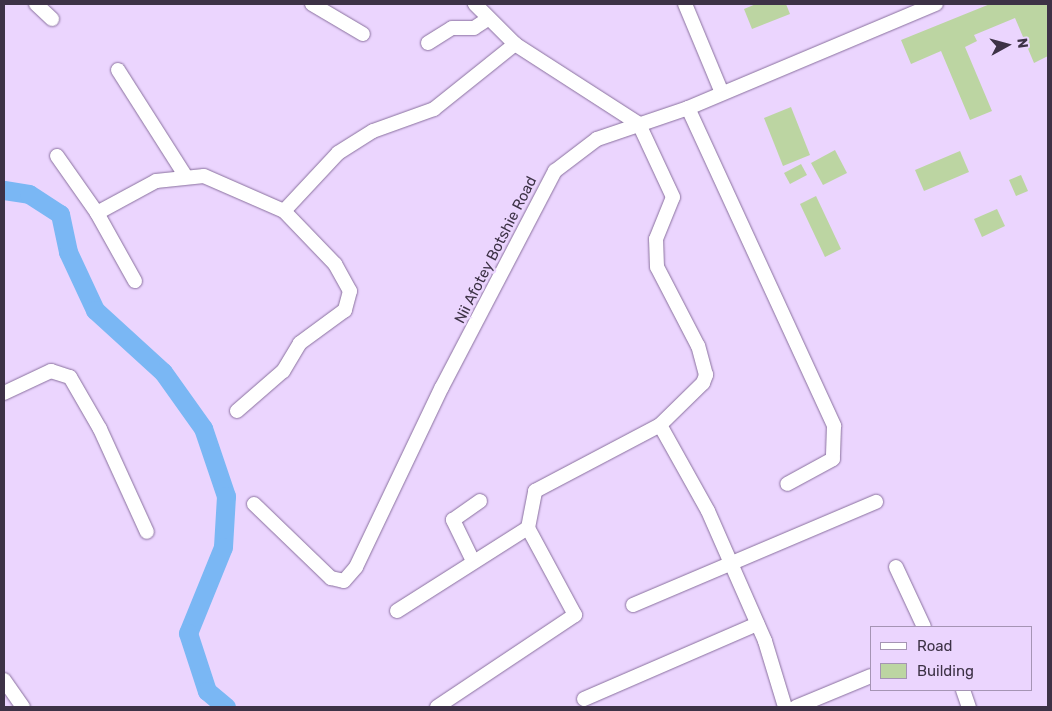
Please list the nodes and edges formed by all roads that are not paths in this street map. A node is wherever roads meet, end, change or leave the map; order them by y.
1 (36, 4) edge
2 (312, 4) edge
3 (475, 4) edge
4 (685, 4) edge
5 (936, 4) edge
6 (52, 19) dead end
7 (488, 20) junction
8 (363, 34) dead end
9 (428, 42) dead end
10 (514, 44) junction
11 (118, 70) dead end
12 (722, 92) junction
13 (688, 108) junction
14 (639, 124) junction
15 (57, 156) dead end
16 (185, 175) junction
17 (284, 211) junction
18 (97, 213) junction
19 (134, 281) dead end
20 (4, 393) edge
21 (237, 410) dead end
22 (660, 425) junction
23 (787, 484) dead end
24 (480, 501) dead end
25 (876, 502) dead end
26 (254, 504) dead end
27 (528, 528) junction
28 (147, 532) dead end
29 (473, 561) junction
30 (730, 562) junction
31 (896, 567) dead end
32 (633, 606) dead end
33 (397, 611) dead end
34 (757, 624) junction
35 (924, 626) edge
36 (870, 676) edge
37 (4, 680) edge
38 (963, 691) edge
39 (584, 699) dead end
40 (23, 707) edge
41 (436, 707) edge
42 (784, 707) edge
43 (796, 707) edge
44 (969, 707) edge

1 - 6 street
2 - 8 street
3 - 7 street
4 - 12 street
5 - 12 street, Nii Afotey Botshie Road
7 - 9 street
7 - 10 street
10 - 14 street
10 - 17 street
11 - 16 street
12 - 13 street, Nii Afotey Botshie Road
13 - 14 street, Nii Afotey Botshie Road
13 - 23 street
14 - 22 street
14 - 26 street, Nii Afotey Botshie Road
15 - 18 street
16 - 17 street
16 - 18 street
17 - 21 street
18 - 19 street
20 - 28 street
22 - 27 street
22 - 30 street
24 - 29 street
25 - 30 street
27 - 29 street
27 - 41 street
29 - 33 street
30 - 32 street
30 - 34 street
31 - 35 street
34 - 39 street
34 - 42 street
36 - 43 street
37 - 40 street
38 - 44 street

